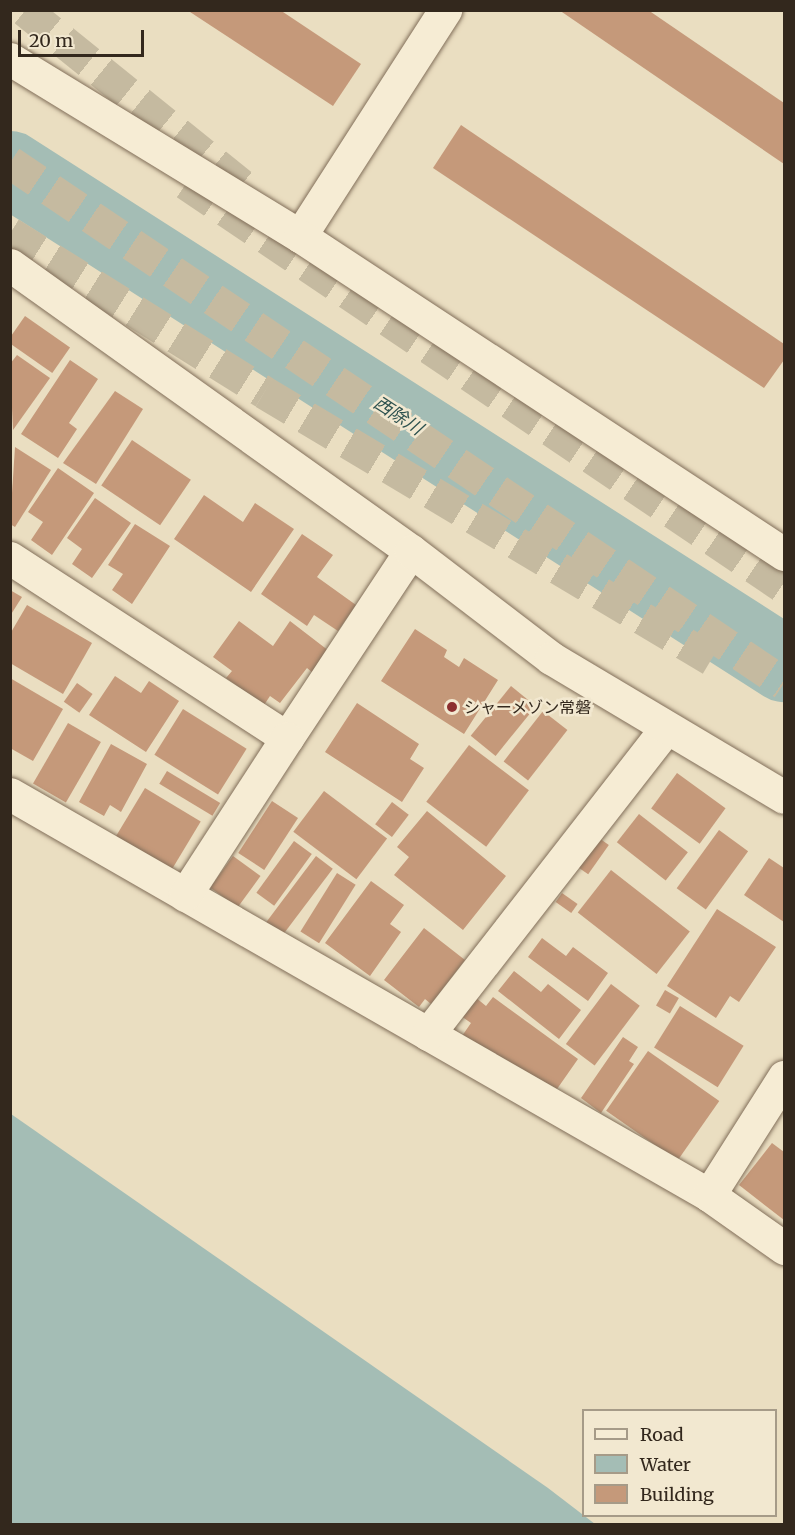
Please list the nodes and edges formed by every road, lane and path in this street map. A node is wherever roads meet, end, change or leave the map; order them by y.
1 (445, 10) edge
2 (10, 59) edge
3 (300, 236) junction
4 (10, 265) edge
5 (411, 551) junction
6 (783, 551) edge
7 (10, 558) edge
8 (666, 728) junction
9 (287, 738) junction
10 (10, 794) edge
11 (784, 797) edge
12 (185, 895) junction
13 (428, 1034) junction
14 (784, 1077) edge
15 (709, 1195) junction
16 (784, 1248) edge

1 - 3 street
2 - 3 street
3 - 6 street
4 - 5 street
5 - 8 street
5 - 9 street
7 - 9 street
8 - 11 street
8 - 13 street
9 - 12 street
10 - 12 street
12 - 13 street
13 - 15 street
14 - 15 street
15 - 16 street

